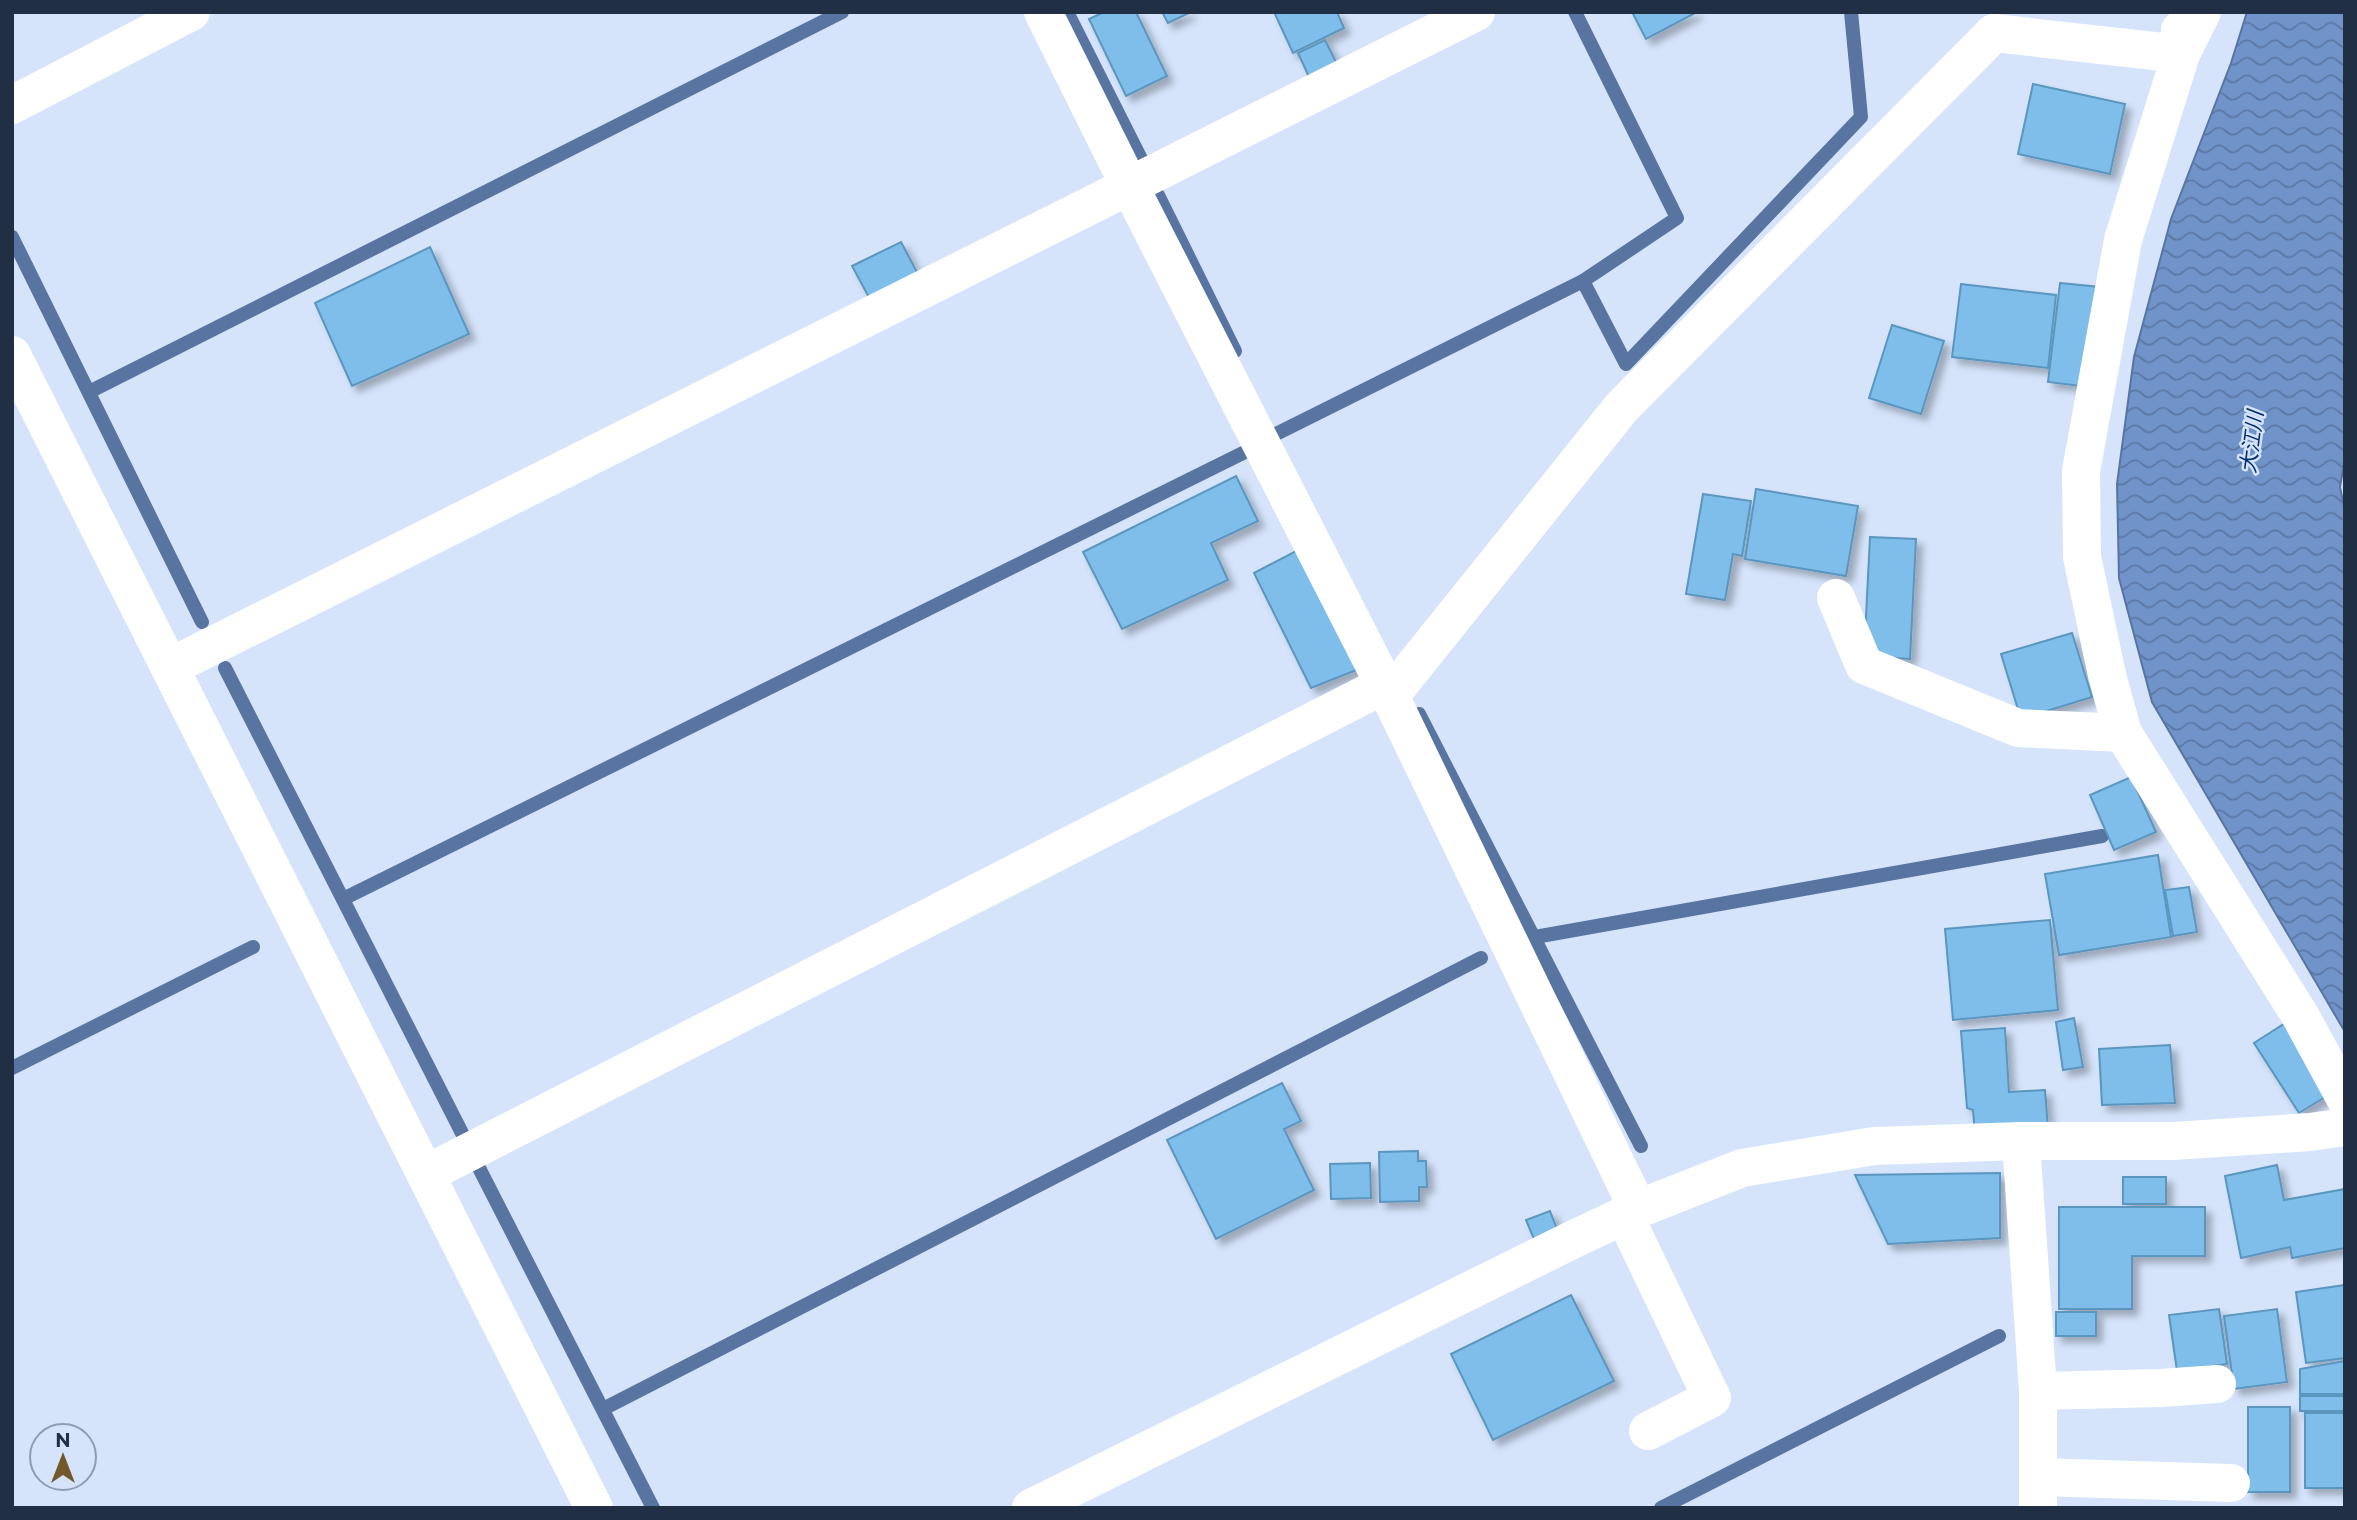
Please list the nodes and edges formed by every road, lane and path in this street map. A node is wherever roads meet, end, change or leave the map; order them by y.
1 (191, 12) edge
2 (1043, 12) edge
3 (1476, 12) edge
4 (2180, 12) edge
5 (2202, 12) edge
6 (1992, 22) edge
7 (2181, 54) junction
8 (12, 105) edge
9 (1130, 187) junction
10 (12, 355) edge
11 (1836, 598) dead end
12 (170, 667) junction
13 (1387, 690) junction
14 (2123, 733) junction
15 (2345, 1098) edge
16 (2345, 1127) edge
17 (2021, 1140) junction
18 (426, 1174) junction
19 (1631, 1212) junction
20 (2217, 1384) dead end
21 (2038, 1391) junction
22 (1648, 1431) dead end
23 (2231, 1483) dead end
24 (2038, 1492) edge
25 (594, 1508) edge
26 (1031, 1508) edge

1 - 8 street
2 - 9 street
3 - 9 street
4 - 7 street
5 - 7 street
6 - 7 street
6 - 13 street
7 - 14 street
9 - 12 street
9 - 13 street
10 - 12 street
11 - 14 street
12 - 18 street
13 - 18 street
13 - 19 street
14 - 15 street
16 - 17 street
17 - 19 street
17 - 21 street
18 - 25 street
19 - 22 street
19 - 26 street
20 - 21 street
21 - 24 street
23 - 24 street

